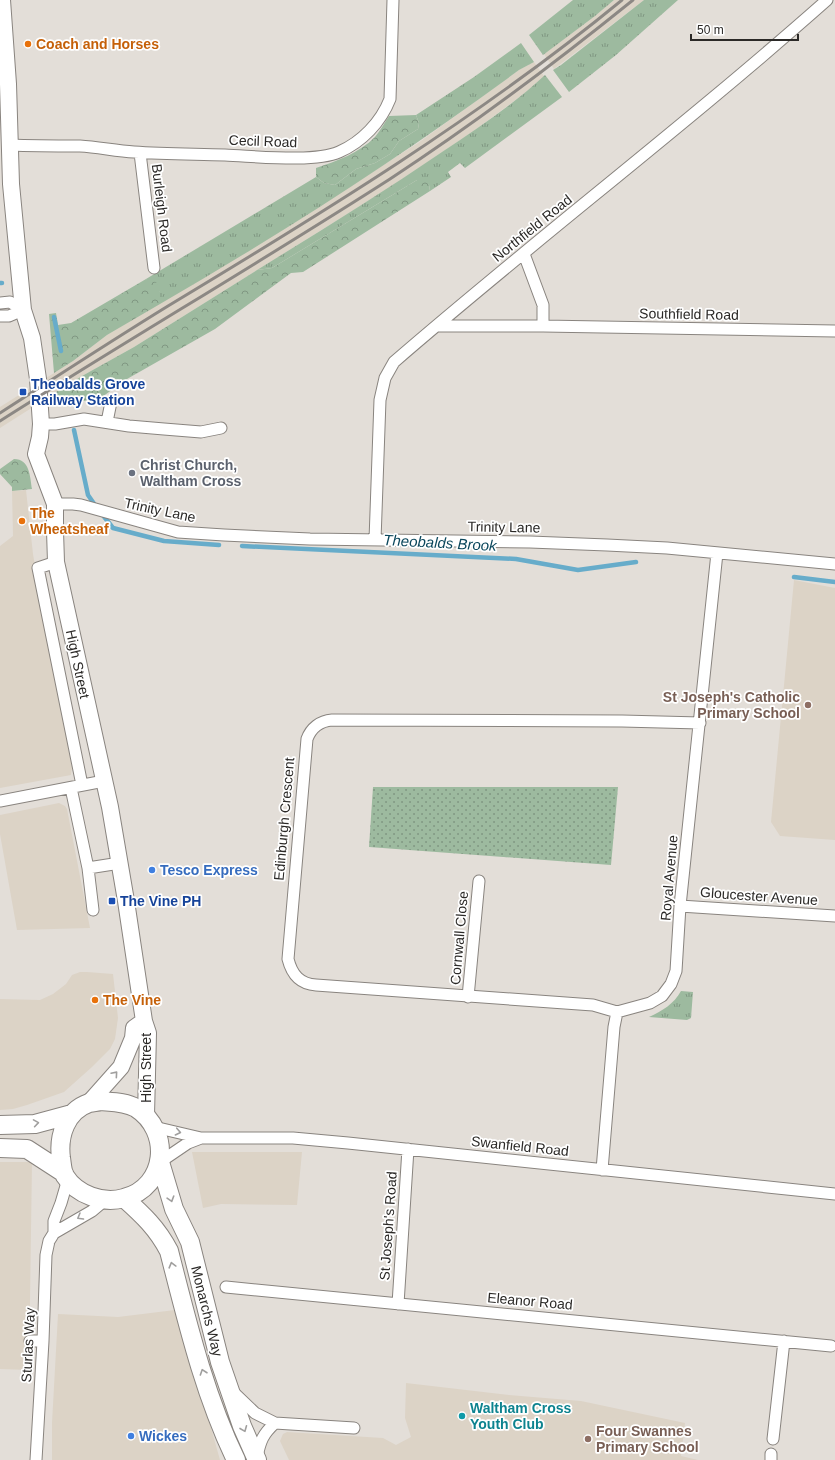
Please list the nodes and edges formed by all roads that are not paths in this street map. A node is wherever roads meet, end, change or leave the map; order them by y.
1 (2, 0) edge
2 (393, 0) edge
3 (827, 0) edge
4 (1, 21) edge
5 (10, 145) junction
6 (140, 153) junction
7 (524, 254) junction
8 (154, 268) dead end
9 (0, 303) edge
10 (24, 310) junction
11 (0, 316) edge
12 (437, 326) junction
13 (543, 326) junction
14 (835, 331) edge
15 (111, 402) dead end
16 (108, 422) junction
17 (41, 424) junction
18 (221, 428) dead end
19 (55, 504) junction
20 (375, 540) junction
21 (716, 553) junction
22 (56, 562) junction
23 (835, 564) edge
24 (700, 723) junction
25 (104, 781) junction
26 (76, 786) junction
27 (0, 801) edge
28 (120, 863) junction
29 (88, 868) junction
30 (479, 881) dead end
31 (680, 906) junction
32 (93, 910) dead end
33 (835, 916) edge
34 (468, 997) junction
35 (617, 1012) junction
36 (144, 1021) junction
37 (89, 1103) junction
38 (72, 1114) junction
39 (150, 1121) junction
40 (0, 1125) edge
41 (202, 1138) junction
42 (0, 1148) edge
43 (408, 1149) junction
44 (160, 1162) junction
45 (602, 1170) junction
46 (66, 1176) junction
47 (835, 1194) edge
48 (124, 1198) junction
49 (105, 1200) junction
50 (54, 1232) junction
51 (226, 1287) dead end
52 (398, 1304) junction
53 (30, 1341) dead end
54 (43, 1341) junction
55 (784, 1341) junction
56 (832, 1346) dead end
57 (229, 1388) junction
58 (274, 1423) junction
59 (354, 1428) dead end
60 (773, 1439) dead end
61 (256, 1459) edge
62 (36, 1460) edge
63 (236, 1460) edge

1 - 4 main road, High Street
2 - 6 street, Cecil Road
3 - 7 street, Northfield Road
4 - 5 main road, High Street
5 - 6 street, Cecil Road
5 - 10 main road, High Street
6 - 8 street, Burleigh Road
7 - 12 street, Northfield Road
7 - 13 street
9 - 10 street
10 - 11 street
10 - 17 main road, High Street
12 - 13 street, Southfield Road
12 - 20 street, Northfield Road
13 - 14 street, Southfield Road
15 - 16 street
16 - 17 street
16 - 18 street
17 - 19 main road, High Street
19 - 20 street, Trinity Lane
19 - 22 main road, High Street
20 - 21 street, Trinity Lane
21 - 23 street, Trinity Lane
21 - 24 street, Royal Avenue
22 - 25 main road, High Street
22 - 26 street
24 - 31 street, Royal Avenue
24 - 34 street, Edinburgh Crescent
25 - 26 street
25 - 28 main road, High Street
26 - 27 street
26 - 29 street
28 - 29 street
28 - 36 main road, High Street
29 - 32 street
30 - 34 street, Cornwall Close
31 - 33 street, Gloucester Avenue
31 - 35 street, Royal Avenue
34 - 35 street, Edinburgh Crescent
35 - 45 street
37 -> 36 main road, High Street
36 - 39 main road, High Street
37 - 38 main road
37 - 39 main road
40 -> 38 main road
38 - 46 main road
39 -> 41 street, Swanfield Road
39 - 44 main road
41 - 43 street, Swanfield Road
41 - 44 street, Swanfield Road
42 - 46 main road
43 - 45 street, Swanfield Road
43 - 52 street, St Joseph's Road
44 - 48 main road
44 -> 57 main road, Monarchs Way
45 - 47 street, Swanfield Road
46 - 49 main road
46 - 50 street, Sturlas Way
48 - 49 main road
63 -> 48 main road, Monarchs Way
49 -> 50 street
50 - 54 street, Sturlas Way
51 - 52 street, Eleanor Road
52 - 55 street, Eleanor Road
53 - 54 street
54 - 62 street, Sturlas Way
55 - 56 street, Eleanor Road
55 - 60 street
57 - 58 street
57 -> 61 main road, Monarchs Way
58 - 59 street
58 - 61 street

